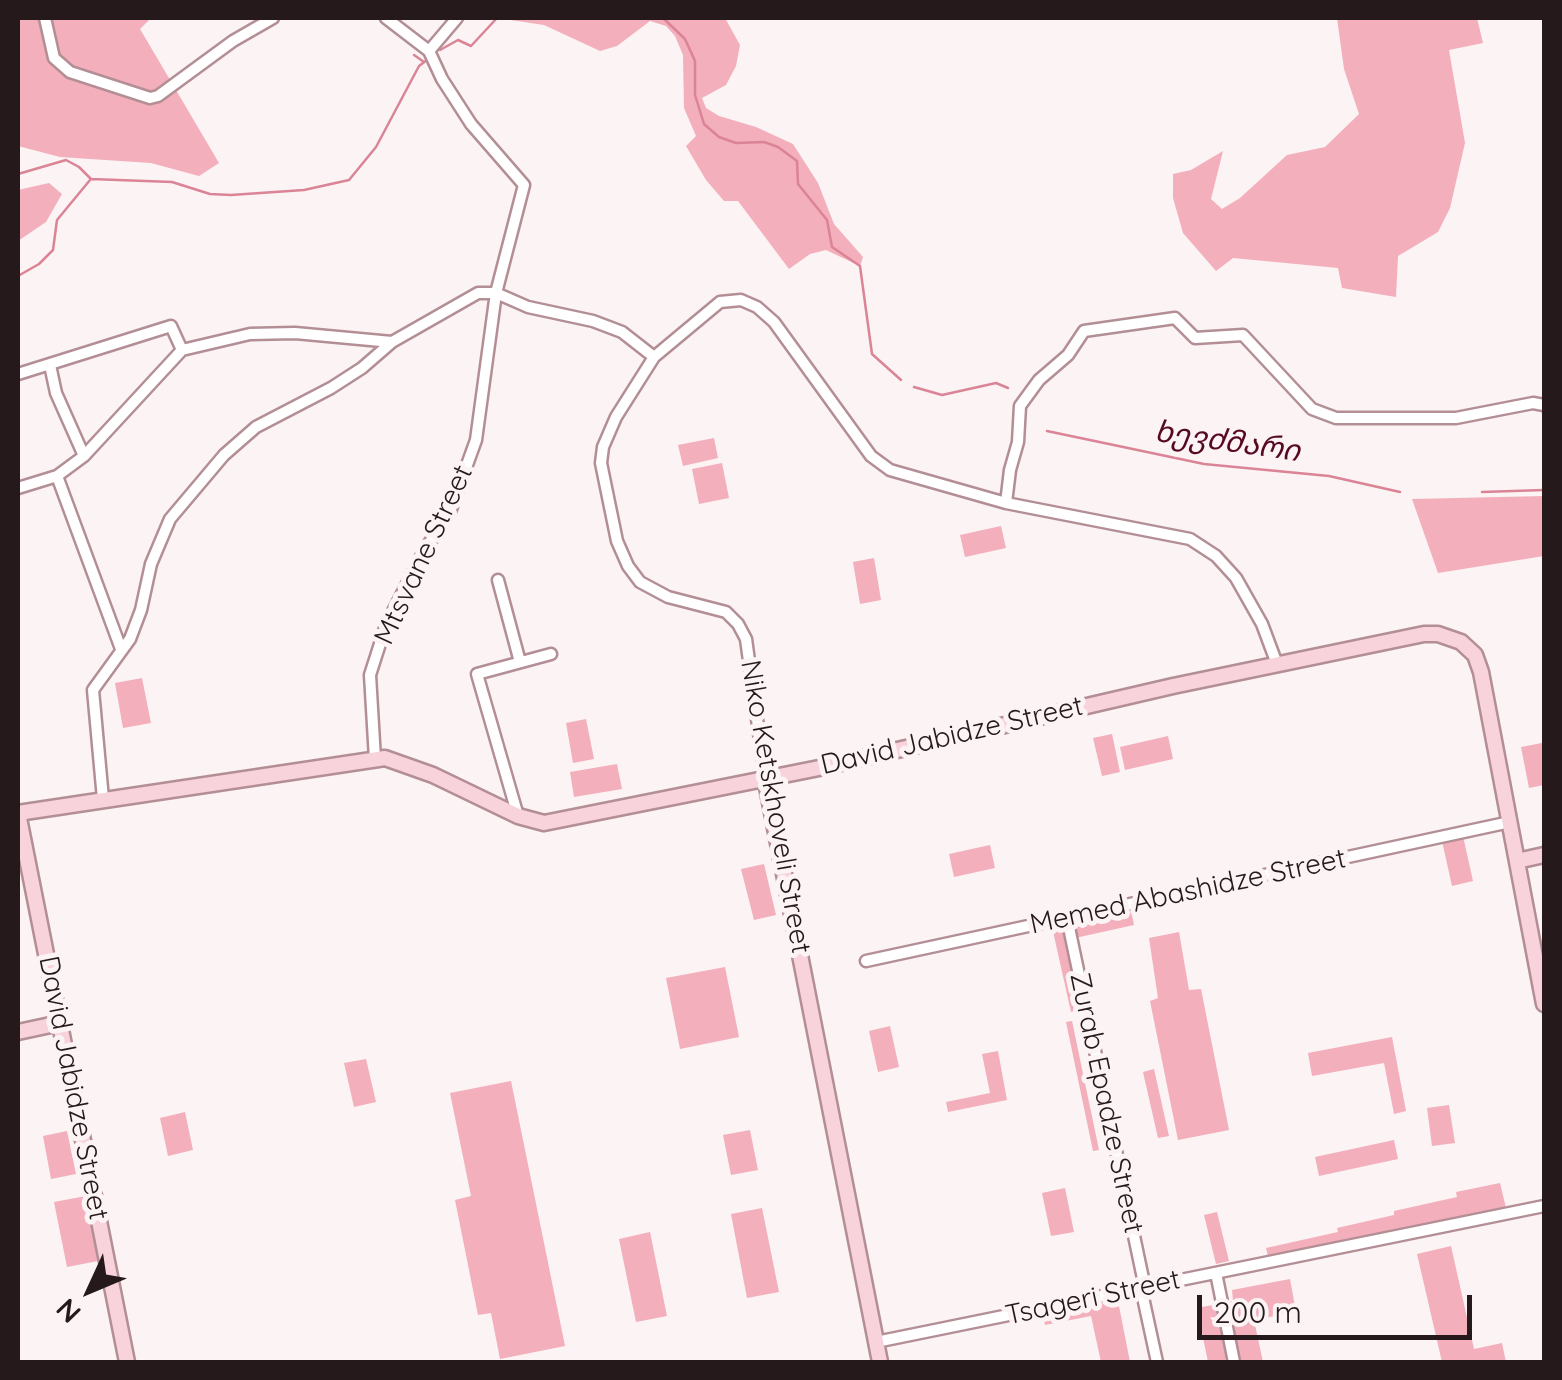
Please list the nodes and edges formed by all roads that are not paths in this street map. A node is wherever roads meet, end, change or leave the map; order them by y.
1 (45, 18) edge
2 (273, 18) edge
3 (386, 18) edge
4 (457, 18) edge
5 (429, 51) junction
6 (496, 293) junction
7 (392, 342) junction
8 (182, 350) junction
9 (654, 357) junction
10 (50, 365) junction
11 (18, 374) edge
12 (1544, 405) edge
13 (84, 456) junction
14 (57, 476) junction
15 (18, 488) edge
16 (1006, 503) junction
17 (498, 580) dead end
18 (121, 649) junction
19 (550, 654) dead end
20 (520, 662) junction
21 (1277, 664) junction
22 (375, 759) junction
23 (764, 777) junction
24 (103, 799) junction
25 (18, 813) edge
26 (518, 816) junction
27 (1510, 822) junction
28 (1544, 855) edge
29 (1517, 860) junction
30 (1067, 918) junction
31 (866, 962) dead end
32 (1544, 1004) edge
33 (60, 1023) junction
34 (18, 1032) edge
35 (1544, 1206) edge
36 (1216, 1273) junction
37 (1143, 1288) junction
38 (876, 1342) junction
39 (127, 1362) edge
40 (880, 1362) edge
41 (1157, 1362) edge
42 (1234, 1362) edge

1 - 2 street
3 - 5 street
4 - 5 street
5 - 6 street, Mtsvane Street
6 - 7 street
6 - 9 street
6 - 22 street, Mtsvane Street
7 - 8 street
7 - 18 street
8 - 10 street
8 - 13 street
9 - 16 street, Niko Ketskhoveli Street
9 - 23 street, Niko Ketskhoveli Street
10 - 11 street
10 - 13 street
12 - 16 street
13 - 14 street
14 - 15 street
14 - 18 street
16 - 21 street, Niko Ketskhoveli Street
17 - 20 street
18 - 24 street
19 - 20 street
20 - 26 street
21 - 23 street, David Jabidze Street
21 - 27 street, David Jabidze Street
22 - 24 street, David Jabidze Street
22 - 26 street, David Jabidze Street
23 - 26 street, David Jabidze Street
23 - 38 street, Niko Ketskhoveli Street
24 - 25 street, David Jabidze Street
25 - 33 street, David Jabidze Street
27 - 29 street
27 - 30 street, Memed Abashidze Street
28 - 29 street
29 - 32 street
30 - 31 street, Memed Abashidze Street
30 - 37 street, Zurab Epadze Street
33 - 34 street
33 - 39 street, David Jabidze Street
35 - 36 street, Tsageri Street
36 - 37 street, Tsageri Street
36 - 42 street
37 - 38 street, Tsageri Street
37 - 41 street, Zurab Epadze Street
38 - 40 street, Niko Ketskhoveli Street

